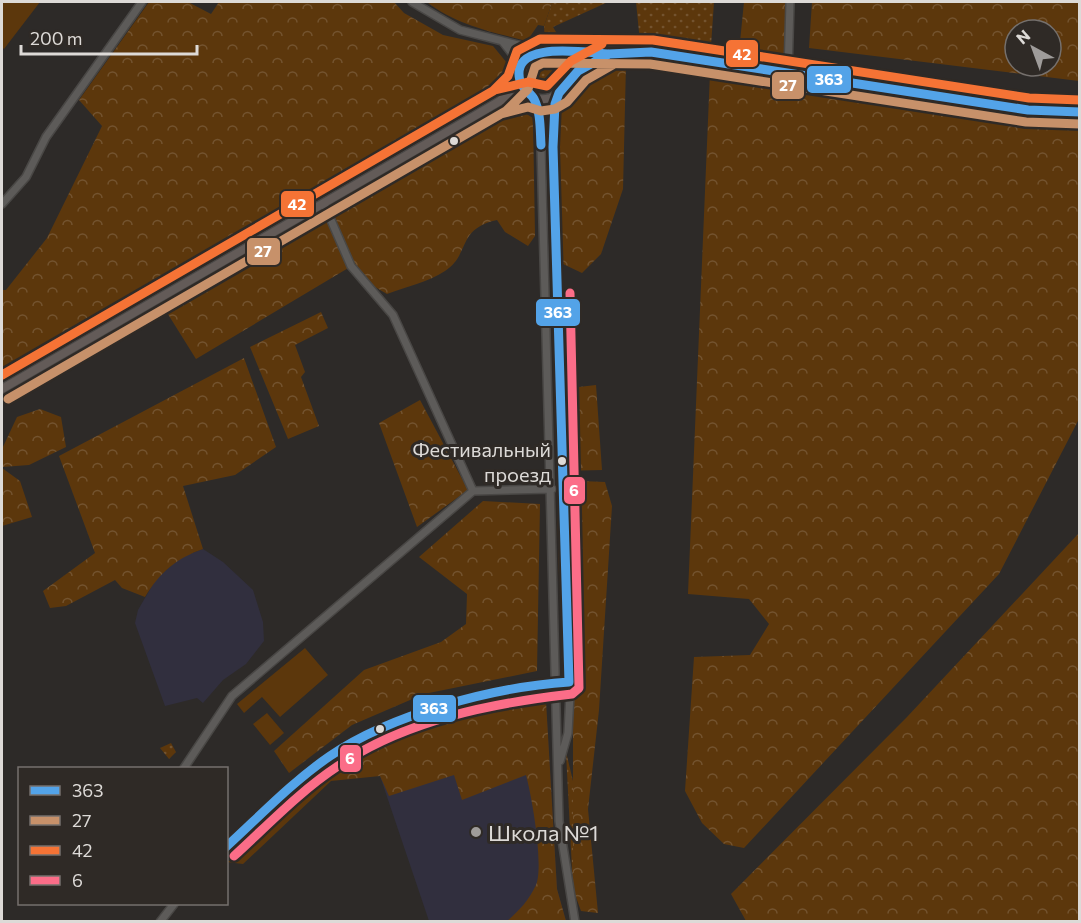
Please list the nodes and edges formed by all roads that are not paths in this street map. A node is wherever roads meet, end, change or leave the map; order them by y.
1 (142, 2) edge
2 (412, 2) edge
3 (790, 2) edge
4 (503, 42) junction
5 (545, 51) junction
6 (609, 54) junction
7 (788, 72) junction
8 (520, 75) junction
9 (566, 84) junction
10 (558, 93) junction
11 (531, 95) junction
12 (500, 101) junction
13 (1080, 112) edge
14 (542, 147) junction
15 (554, 147) junction
16 (2, 204) edge
17 (324, 204) junction
18 (560, 348) junction
19 (549, 349) junction
20 (2, 389) edge
21 (561, 457) junction
22 (551, 459) junction
23 (552, 489) junction
24 (473, 491) junction
25 (566, 581) junction
26 (553, 582) junction
27 (569, 682) junction
28 (554, 683) junction
29 (185, 767) edge
30 (558, 770) junction
31 (228, 845) edge
32 (172, 905) edge
33 (160, 921) edge
34 (575, 921) edge

1 - 16 street
2 - 4 street
3 - 7 street
4 - 5 street
4 - 8 street
5 - 6 main road
5 - 8 main road
5 - 9 main road
6 - 7 main road
6 - 9 main road
7 - 13 main road
8 - 11 main road
8 - 12 main road
9 - 10 main road
10 - 11 main road
10 - 15 street
11 - 12 main road
11 - 14 street
12 - 17 main road
14 - 15 street
14 - 19 street
15 - 18 street
17 - 20 main road
17 - 24 street
18 - 19 street
18 - 21 street
19 - 22 street
21 - 22 street
21 - 25 street
22 - 23 street
23 - 24 street
23 - 26 street
24 - 29 street
25 - 26 street
25 - 27 street
26 - 28 street
27 - 28 street
27 - 30 street
28 - 30 street
28 - 31 street
30 - 34 street
32 - 33 street

